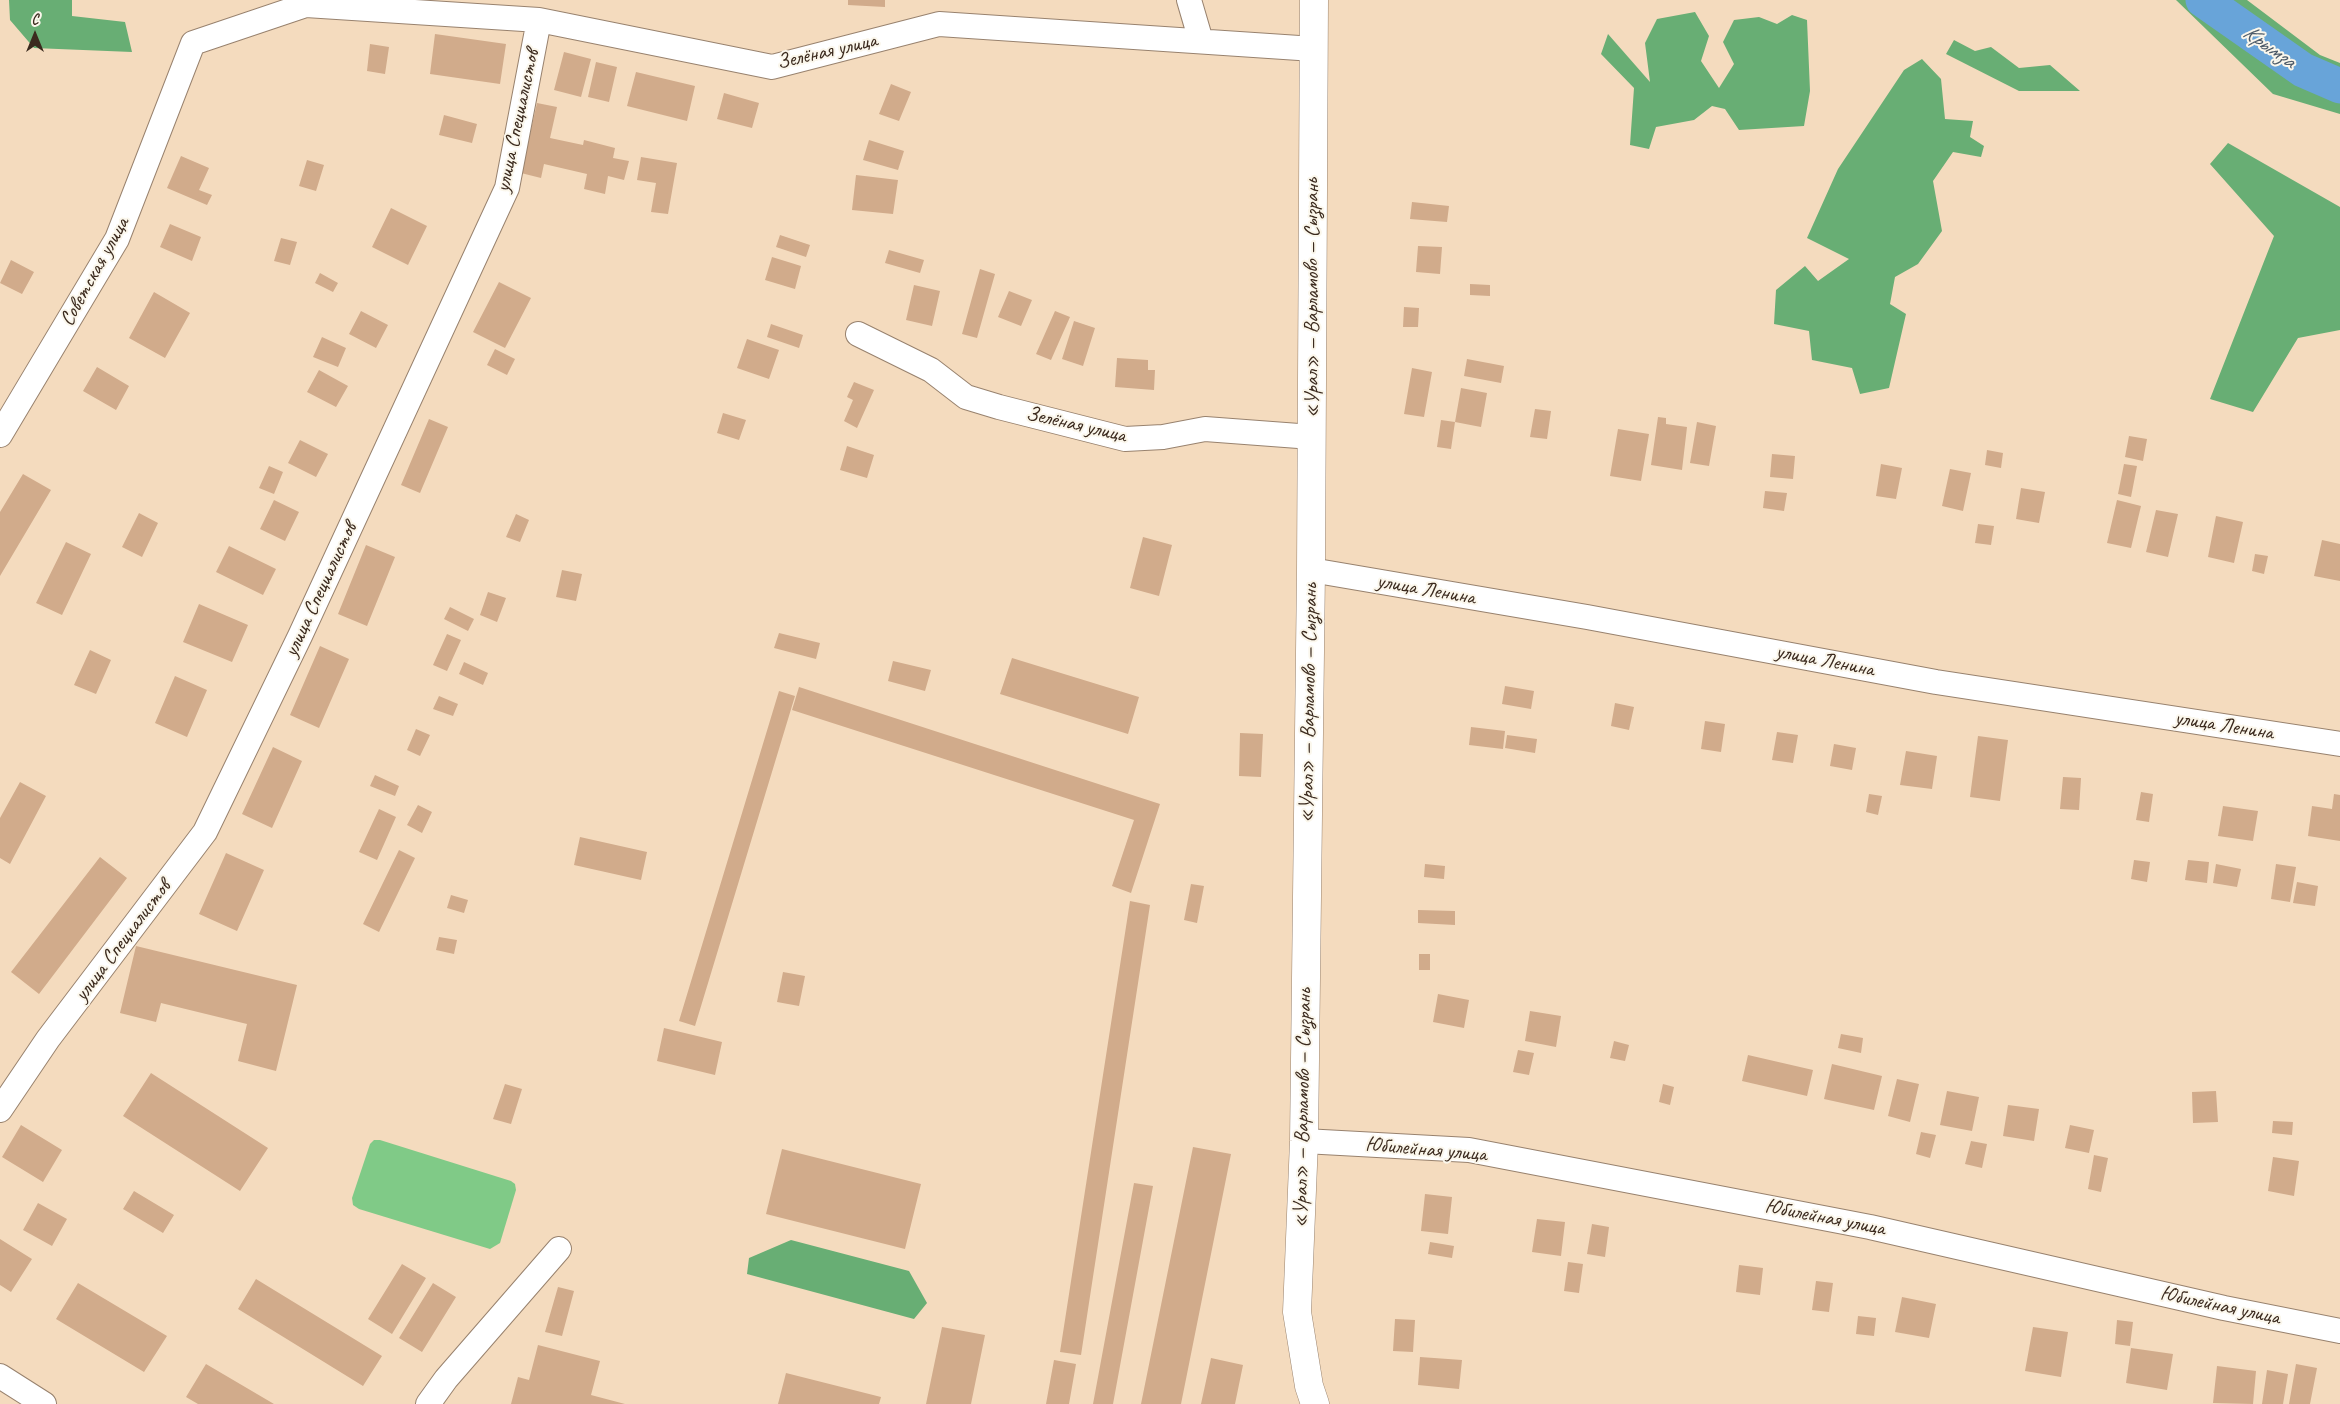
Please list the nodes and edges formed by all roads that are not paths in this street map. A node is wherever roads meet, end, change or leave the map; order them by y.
1 (1189, 0) edge
2 (1314, 0) edge
3 (400, 5) edge
4 (539, 20) junction
5 (1200, 41) junction
6 (1314, 49) junction
7 (182, 72) joint
8 (858, 334) dead end
9 (0, 435) edge
10 (1312, 437) junction
11 (1311, 570) junction
12 (2340, 744) edge
13 (0, 1110) edge
14 (1304, 1141) junction
15 (558, 1249) dead end
16 (2340, 1331) edge
17 (0, 1376) edge
18 (44, 1404) edge
19 (428, 1404) edge
20 (1316, 1404) edge

1 - 5 street
2 - 6 main road, «Урал» — Варламово — Сызрань
3 - 4 street, Зелёная улица
3 - 7 street, Зелёная улица
4 - 5 street, Зелёная улица
4 - 13 street, улица Специалистов
5 - 6 street, Зелёная улица
6 - 10 main road, «Урал» — Варламово — Сызрань
7 - 9 street, Советская улица
8 - 10 street, Зелёная улица
10 - 11 main road, «Урал» — Варламово — Сызрань
11 - 12 street, улица Ленина
11 - 14 main road, «Урал» — Варламово — Сызрань
14 - 16 street, Юбилейная улица
14 - 20 main road, «Урал» — Варламово — Сызрань
15 - 19 street
17 - 18 street

